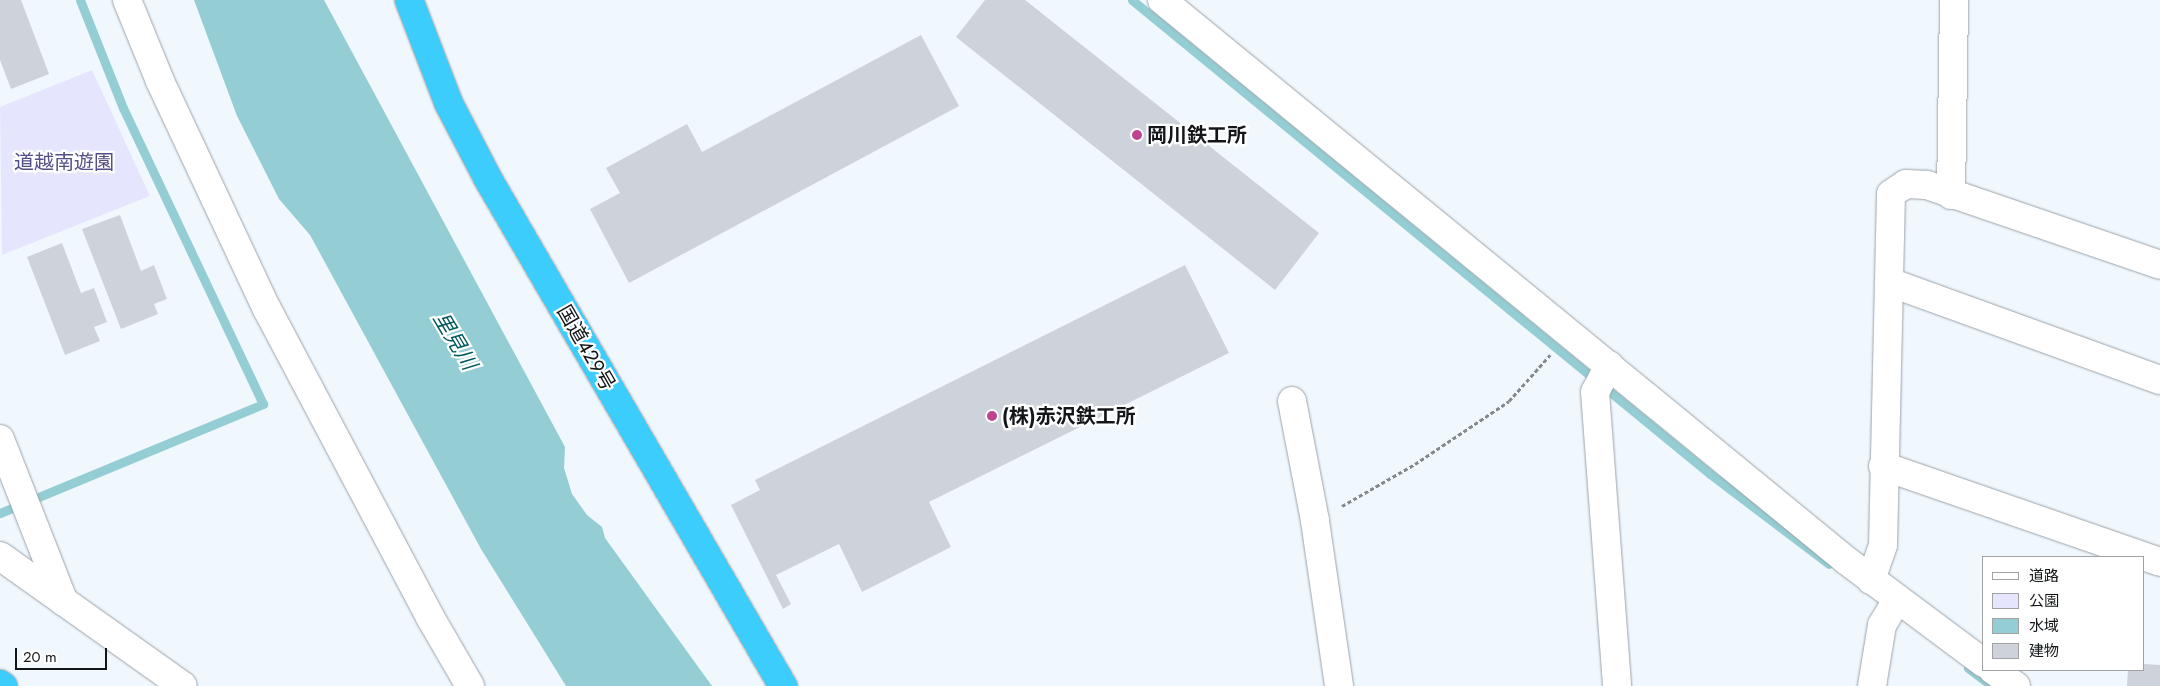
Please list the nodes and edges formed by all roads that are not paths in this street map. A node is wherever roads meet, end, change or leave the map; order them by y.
1 (127, 0) edge
2 (409, 0) edge
3 (1162, 0) edge
4 (1954, 0) edge
5 (1951, 195) junction
6 (2160, 266) edge
7 (1888, 282) junction
8 (1602, 376) junction
9 (2160, 380) edge
10 (1292, 401) dead end
11 (0, 439) edge
12 (1883, 466) junction
13 (0, 556) edge
14 (2143, 556) edge
15 (2145, 557) edge
16 (2160, 562) edge
17 (1871, 580) junction
18 (64, 602) junction
19 (1890, 610) junction
20 (1982, 662) edge
21 (1994, 671) edge
22 (0, 684) edge
23 (3, 686) edge
24 (183, 686) edge
25 (470, 686) edge
26 (783, 686) edge
27 (1339, 686) edge
28 (1617, 686) edge
29 (1872, 686) edge
30 (2016, 686) edge

1 - 25 street
2 - 26 highway, 国道429号
3 - 8 street
4 - 5 street
5 - 6 street
5 - 7 street
7 - 9 street
7 - 12 street
8 - 17 street
8 - 28 street
10 - 27 street
11 - 18 street
12 - 14 street
12 - 17 street
13 - 18 street
15 - 16 street
17 - 19 street
18 - 24 street
19 - 20 street
19 - 29 street
21 - 30 street
22 - 23 highway

